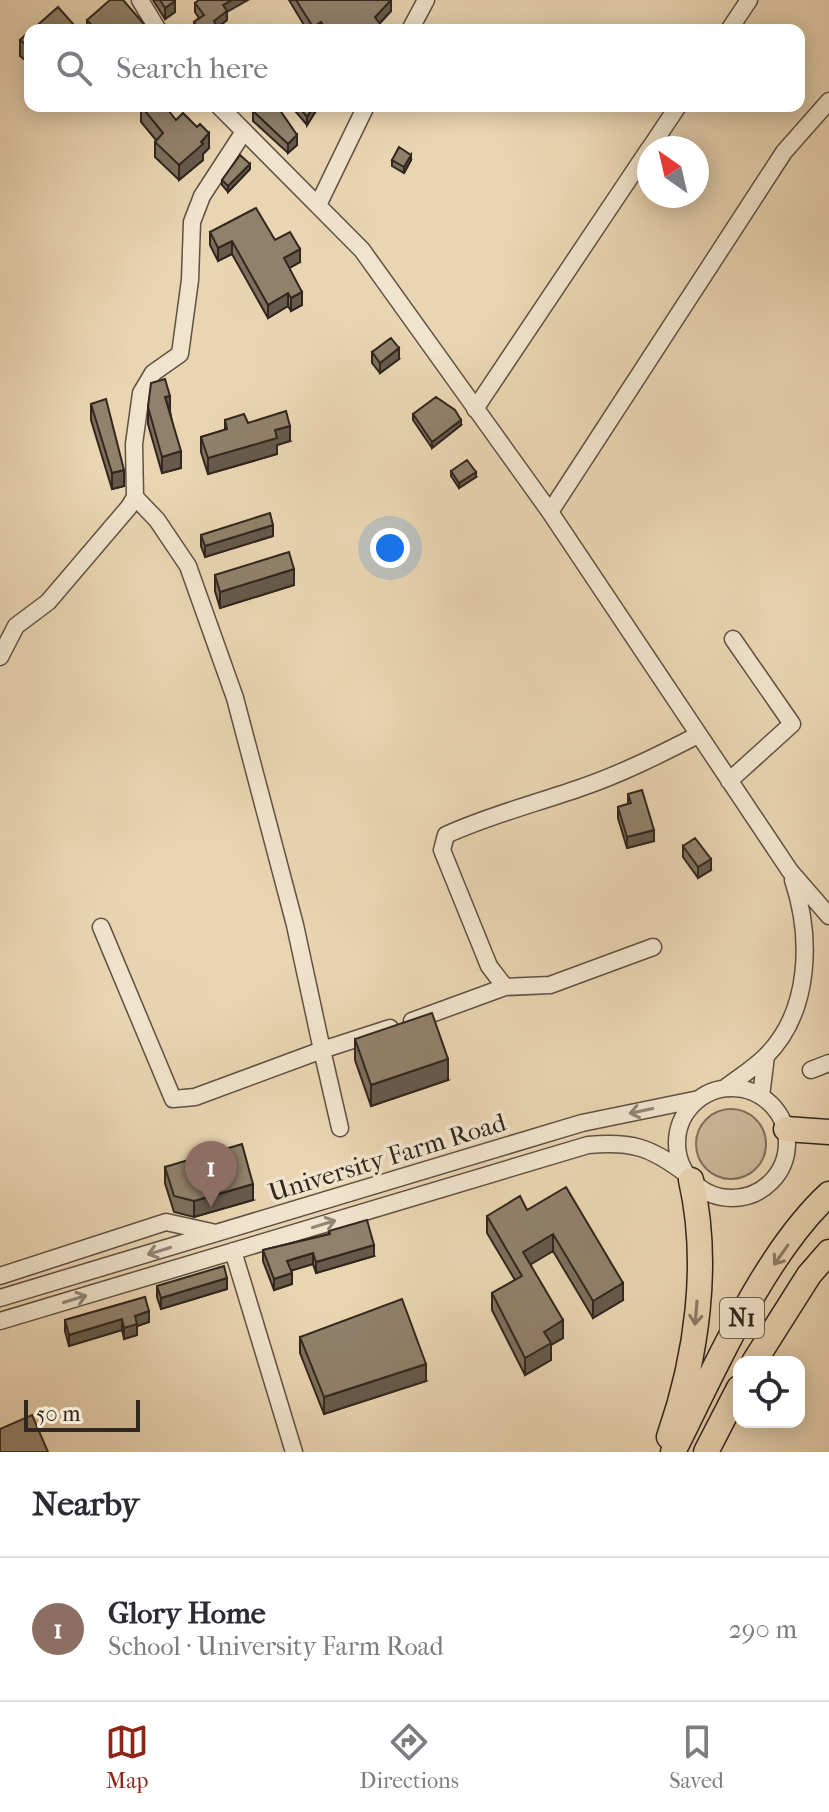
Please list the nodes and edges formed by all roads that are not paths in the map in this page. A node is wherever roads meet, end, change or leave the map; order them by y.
1 (140, 0) edge
2 (426, 0) edge
3 (749, 0) edge
4 (154, 24) edge
5 (413, 24) edge
6 (733, 24) edge
7 (829, 101) edge
8 (224, 112) edge
9 (363, 112) edge
10 (674, 112) edge
11 (243, 133) junction
12 (658, 136) edge
13 (637, 168) edge
14 (318, 205) junction
15 (475, 409) junction
16 (135, 497) junction
17 (550, 512) junction
18 (733, 639) dead end
19 (0, 657) edge
20 (698, 735) junction
21 (729, 781) junction
22 (790, 871) junction
23 (829, 916) edge
24 (101, 927) dead end
25 (653, 947) dead end
26 (505, 987) junction
27 (322, 1050) junction
28 (766, 1056) junction
29 (829, 1063) edge
30 (811, 1070) dead end
31 (725, 1088) junction
32 (761, 1096) junction
33 (699, 1099) junction
34 (340, 1128) dead end
35 (786, 1129) junction
36 (829, 1132) edge
37 (688, 1176) junction
38 (829, 1194) edge
39 (218, 1233) junction
40 (233, 1251) junction
41 (829, 1252) edge
42 (0, 1276) edge
43 (0, 1298) edge
44 (0, 1321) edge
45 (758, 1356) edge
46 (733, 1400) edge
47 (294, 1452) edge
48 (664, 1452) edge
49 (673, 1452) edge
50 (706, 1452) edge

1 - 4 street
2 - 5 street
3 - 6 street
7 - 17 street
8 - 11 street
9 - 14 street
10 - 12 street
11 - 14 street
11 - 16 street
13 - 15 street
14 - 15 street
15 - 17 street
16 - 19 street
16 - 27 street
17 - 20 street
18 - 21 street
20 - 21 street
20 - 26 street
21 - 22 street
22 - 23 street
22 - 28 street
24 - 27 street
25 - 26 street
26 - 27 street
27 - 34 street
28 - 31 street
28 - 32 street
29 - 30 street
31 - 32 street
31 - 33 street
32 - 35 street
33 - 37 street
33 -> 39 street, University Farm Road
35 - 36 highway
35 - 37 street
40 -> 37 street, University Farm Road
37 -> 48 highway
38 -> 49 highway, N1
39 - 42 street
39 -> 43 street, University Farm Road
44 -> 40 street, University Farm Road
40 - 47 street
41 - 45 highway, N1
46 - 50 highway

